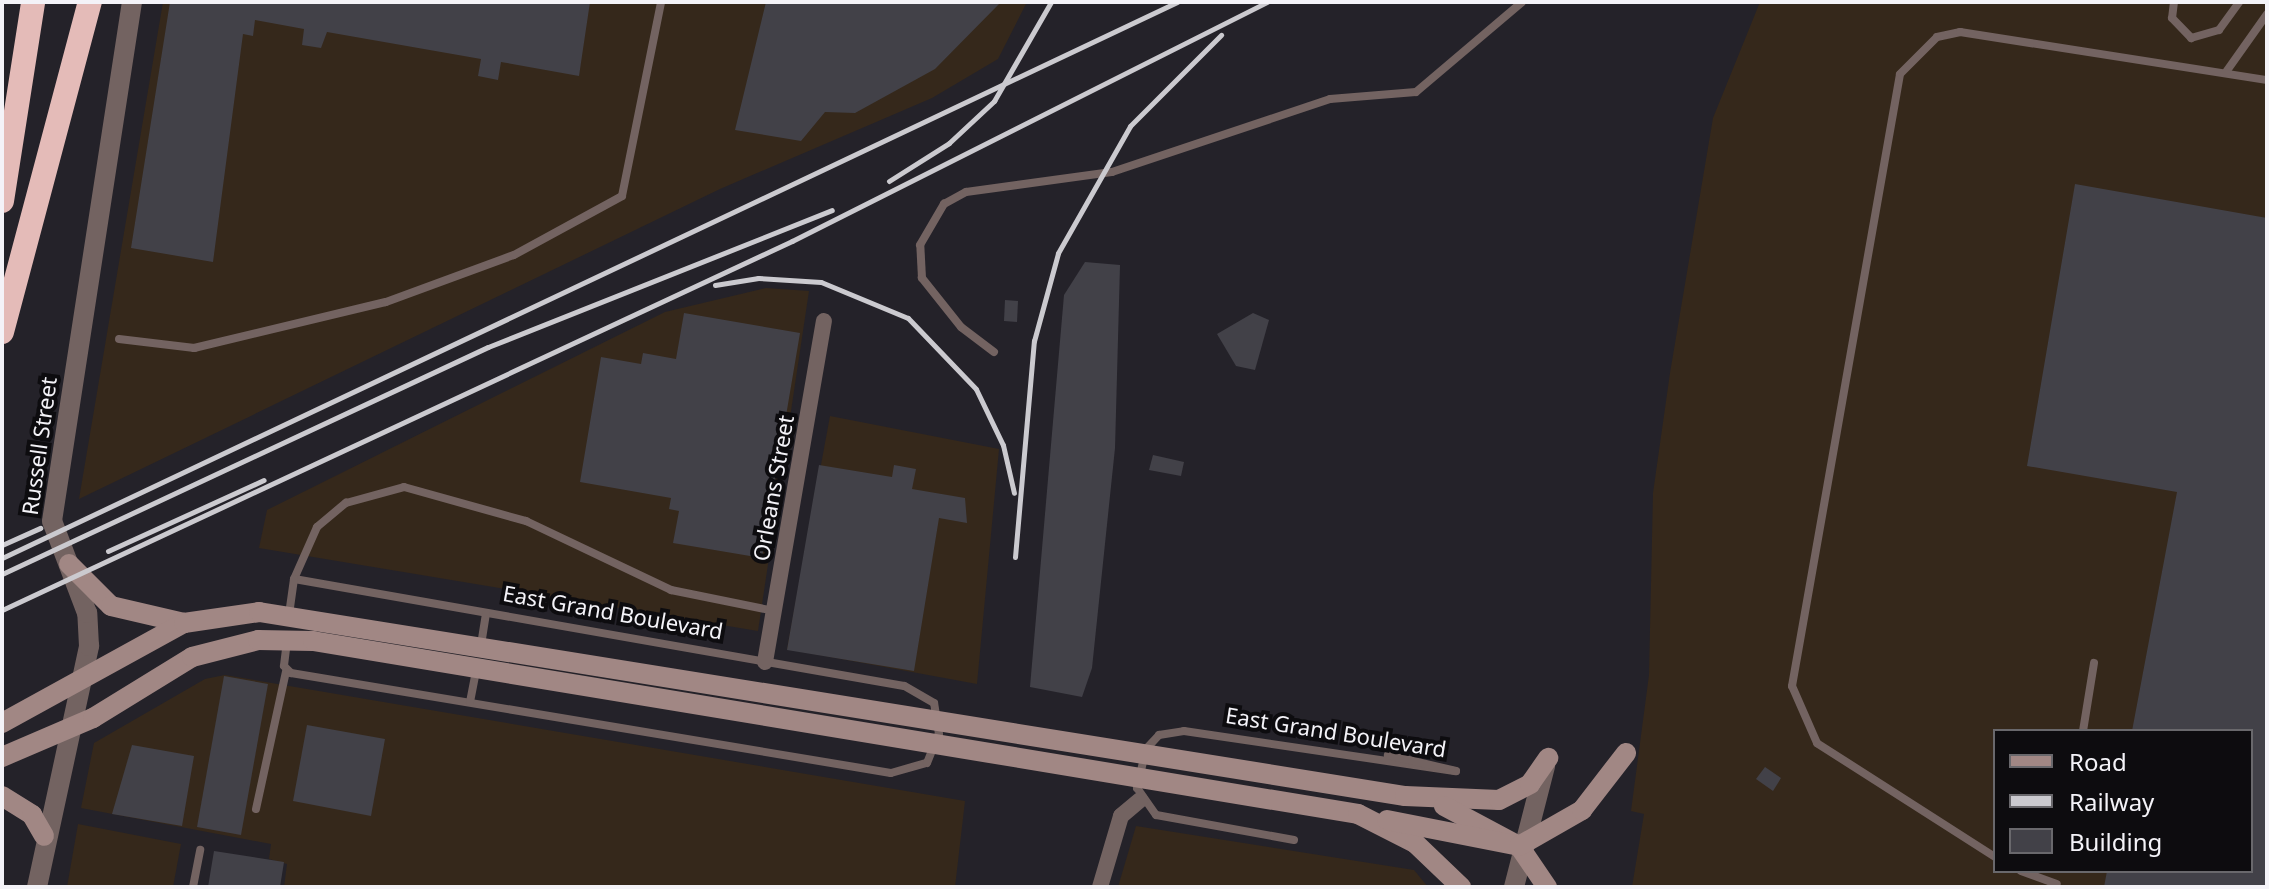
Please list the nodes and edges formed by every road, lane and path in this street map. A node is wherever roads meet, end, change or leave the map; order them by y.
1 (33, 2) edge
2 (90, 2) edge
3 (132, 2) edge
4 (661, 2) edge
5 (1522, 2) edge
6 (2174, 2) edge
7 (2239, 2) edge
8 (2267, 14) edge
9 (2226, 72) junction
10 (2267, 80) edge
11 (2, 201) edge
12 (824, 321) dead end
13 (2, 332) edge
14 (119, 339) dead end
15 (994, 352) dead end
16 (69, 564) junction
17 (294, 579) junction
18 (774, 611) junction
19 (289, 613) junction
20 (486, 614) junction
21 (184, 623) junction
22 (287, 640) junction
23 (481, 645) junction
24 (765, 662) junction
25 (2094, 663) dead end
26 (286, 671) junction
27 (476, 672) junction
28 (79, 685) junction
29 (470, 702) junction
30 (2, 723) edge
31 (2083, 729) edge
32 (69, 730) junction
33 (1626, 753) dead end
34 (1388, 755) dead end
35 (2, 757) edge
36 (1548, 758) joint
37 (2, 796) edge
38 (1405, 796) junction
39 (1140, 800) junction
40 (256, 809) dead end
41 (1358, 814) junction
42 (47, 832) junction
43 (1294, 840) dead end
44 (1519, 846) junction
45 (200, 850) dead end
46 (1993, 856) edge
47 (2026, 873) edge
48 (2057, 885) edge
49 (37, 887) edge
50 (193, 887) edge
51 (1100, 887) edge
52 (1461, 887) edge
53 (1514, 887) edge
54 (1547, 887) edge

1 - 11 highway
2 - 13 highway
3 - 16 street, Russell Street
4 - 14 lane
5 - 15 lane
6 - 7 lane
8 - 9 lane
9 - 10 lane
9 - 46 lane
12 - 18 street, Orleans Street
16 - 21 main road
16 - 28 street, Russell Street
17 - 18 lane
17 - 19 lane
17 - 20 lane, East Grand Boulevard
18 - 24 street, Orleans Street
19 - 21 main road
19 - 22 main road
19 - 23 main road
20 - 23 lane
20 - 24 lane, East Grand Boulevard
21 - 28 main road
22 - 26 lane
22 - 27 main road
22 - 32 main road
23 - 27 main road
23 - 38 main road
24 - 29 lane, East Grand Boulevard
25 - 31 lane
26 - 29 lane, East Grand Boulevard
26 - 40 lane
27 - 29 lane
27 - 41 main road
28 - 30 main road
28 - 32 street, Russell Street
32 - 35 main road
32 - 42 street, Russell Street
33 - 44 main road
34 - 39 lane, East Grand Boulevard
36 - 38 main road
36 - 44 street
37 - 42 main road
38 - 44 main road
39 - 43 lane
39 - 51 street
41 - 44 main road
41 - 52 main road
42 - 49 street, Russell Street
44 - 53 street
44 - 54 main road
45 - 50 lane
47 - 48 lane

